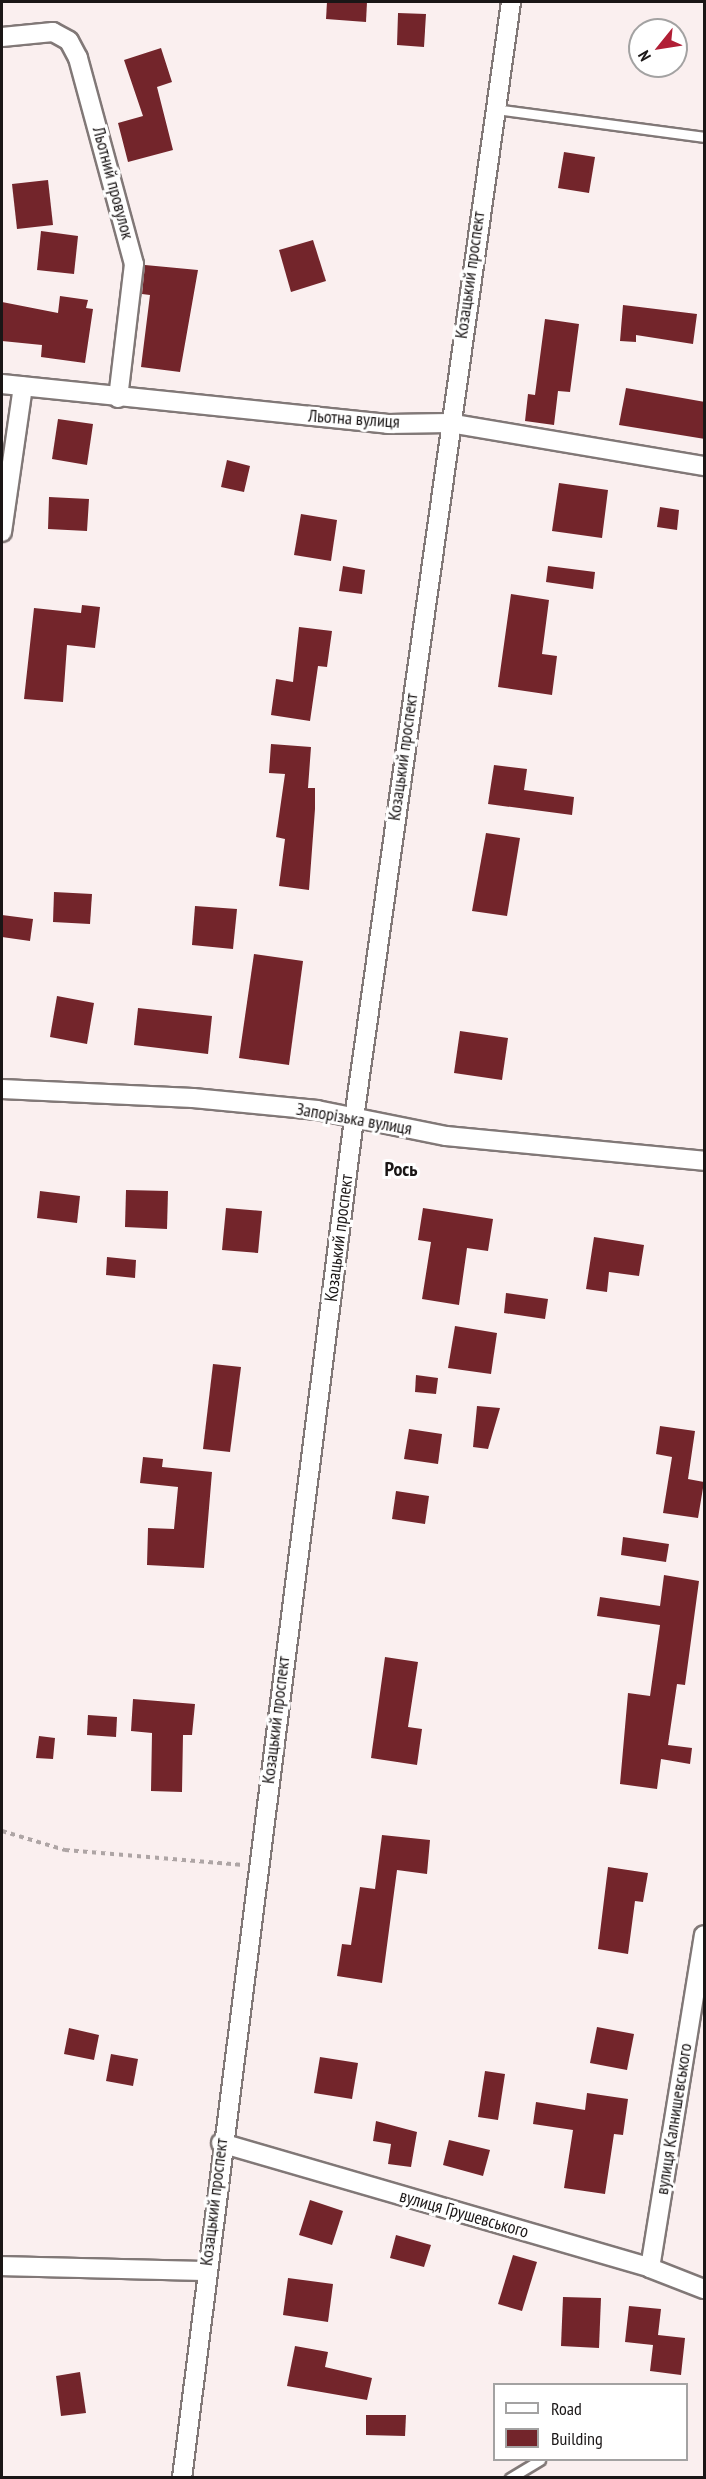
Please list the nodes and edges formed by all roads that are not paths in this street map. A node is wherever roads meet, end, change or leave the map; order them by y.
1 (511, 2) edge
2 (2, 37) edge
3 (495, 109) junction
4 (705, 138) edge
5 (2, 384) edge
6 (23, 387) junction
7 (118, 398) junction
8 (448, 423) junction
9 (705, 466) edge
10 (2, 532) edge
11 (2, 1089) edge
12 (354, 1118) junction
13 (705, 1161) edge
14 (705, 1935) edge
15 (222, 2143) junction
16 (2, 2266) edge
17 (650, 2268) junction
18 (205, 2271) junction
19 (705, 2289) edge
20 (538, 2461) edge
21 (182, 2478) edge
22 (510, 2478) edge

1 - 3 street, Козацький проспект
2 - 7 street, Льотний провулок
3 - 4 lane
3 - 8 street, Козацький проспект
5 - 6 street, Льотна вулиця
6 - 7 street, Льотна вулиця
6 - 10 street
7 - 8 street, Льотна вулиця
8 - 9 street, Льотна вулиця
8 - 12 street, Козацький проспект
11 - 12 street, Запорізька вулиця
12 - 13 street, Запорізька вулиця
12 - 15 street, Козацький проспект
14 - 17 street, вулиця Калнишевського
15 - 17 street, вулиця Грушевського
15 - 18 street, Козацький проспект
16 - 18 street
17 - 19 street, вулиця Грушевського
18 - 21 street, Козацький проспект
20 - 22 lane

